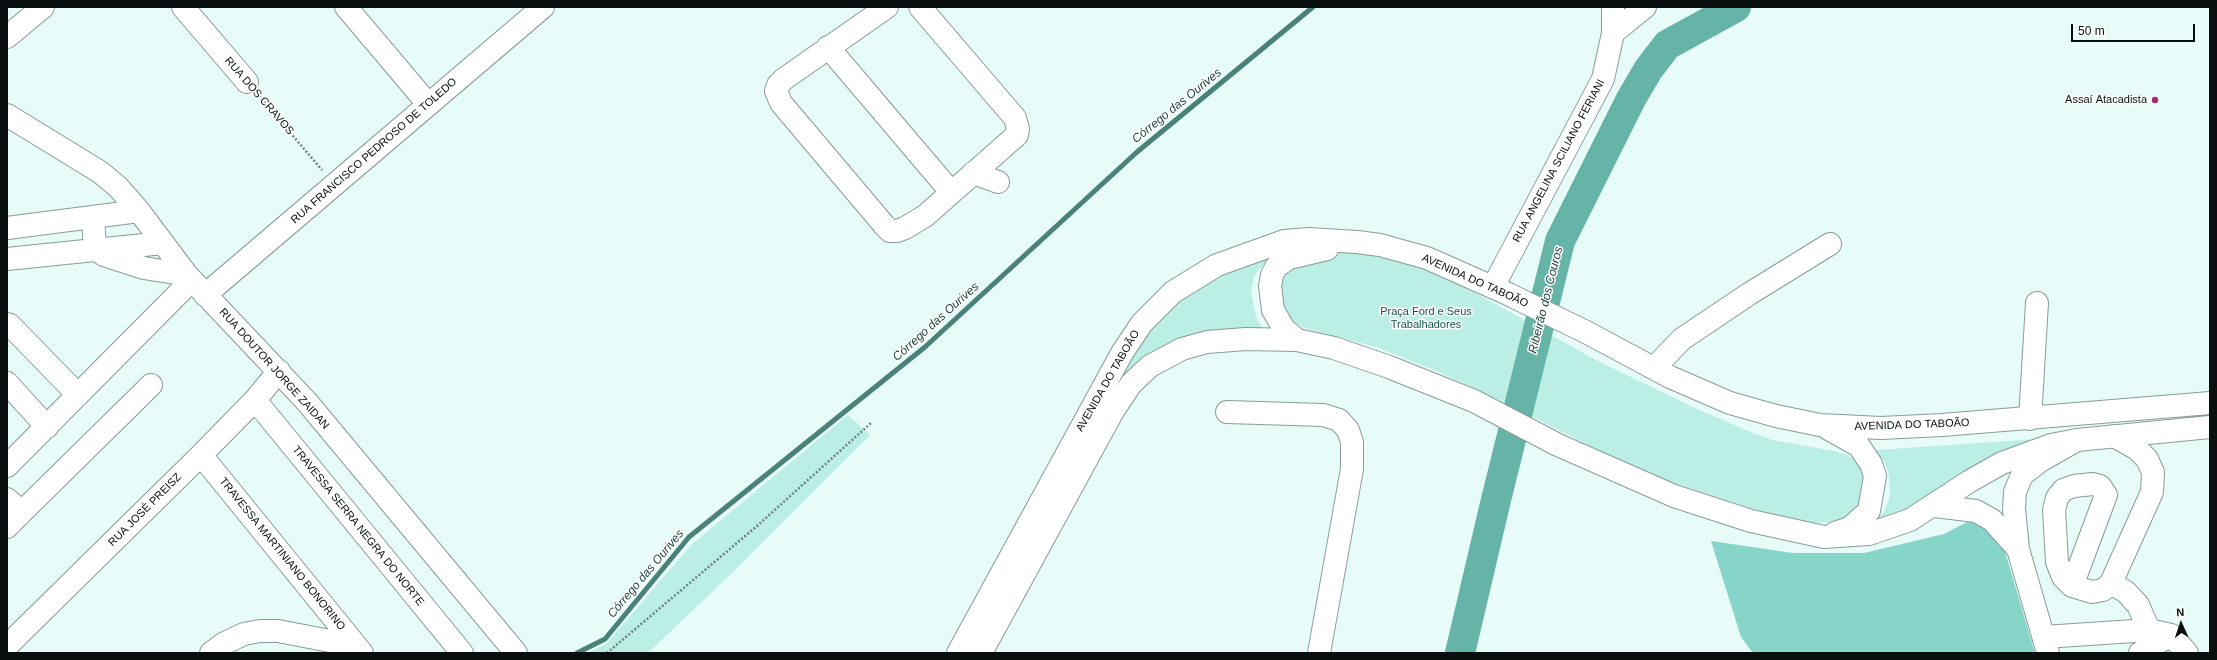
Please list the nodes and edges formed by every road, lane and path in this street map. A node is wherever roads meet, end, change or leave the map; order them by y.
1 (43, 7) edge
2 (183, 7) edge
3 (346, 7) edge
4 (543, 7) edge
5 (887, 7) edge
6 (920, 7) edge
7 (1613, 7) edge
8 (1645, 7) edge
9 (1612, 34) junction
10 (7, 37) edge
11 (828, 47) junction
12 (247, 82) joint
13 (428, 104) junction
14 (7, 115) edge
15 (973, 173) junction
16 (998, 182) dead end
17 (335, 185) junction
18 (952, 192) junction
19 (139, 211) junction
20 (93, 217) junction
21 (7, 228) edge
22 (163, 242) junction
23 (1357, 242) junction
24 (1830, 244) dead end
25 (1266, 247) junction
26 (96, 249) junction
27 (7, 259) edge
28 (1276, 267) junction
29 (195, 283) junction
30 (1500, 291) junction
31 (2037, 303) dead end
32 (7, 324) edge
33 (1297, 340) junction
34 (1654, 368) junction
35 (278, 371) junction
36 (7, 383) edge
37 (151, 385) dead end
38 (78, 395) junction
39 (255, 400) junction
40 (2210, 403) edge
41 (1227, 412) dead end
42 (2030, 419) junction
43 (871, 423) dead end
44 (1820, 425) junction
45 (47, 427) junction
46 (2210, 427) edge
47 (2114, 436) junction
48 (2077, 440) junction
49 (201, 455) junction
50 (7, 466) edge
51 (1934, 506) junction
52 (12, 512) edge
53 (1824, 537) junction
54 (2018, 549) junction
55 (2111, 583) junction
56 (2072, 586) dead end
57 (2150, 630) junction
58 (2171, 635) junction
59 (2046, 645) edge
60 (7, 646) edge
61 (359, 650) edge
62 (211, 653) edge
63 (462, 653) edge
64 (516, 653) edge
65 (607, 653) edge
66 (958, 653) edge
67 (981, 653) edge
68 (1319, 653) edge
69 (2140, 653) edge
70 (2187, 653) edge

1 - 10 main road
2 - 12 main road, RUA DOS CRAVOS
3 - 13 main road
4 - 13 main road, RUA FRANCISCO PEDROSO DE TOLEDO
5 - 11 main road
6 - 15 main road
7 - 9 main road, RUA ANGELINA SCILIANO FERIANI
8 - 9 main road
9 - 30 main road, RUA ANGELINA SCILIANO FERIANI
11 - 18 main road
11 - 18 main road
12 - 17 path, RUA DOS CRAVOS
13 - 17 main road, RUA FRANCISCO PEDROSO DE TOLEDO
14 - 19 main road, RUA DOUTOR JORGE ZAIDAN
15 - 16 main road
15 - 18 main road
17 - 29 main road, RUA FRANCISCO PEDROSO DE TOLEDO
19 - 20 main road
19 - 22 main road, RUA DOUTOR JORGE ZAIDAN
20 - 21 main road
20 - 26 main road
22 - 26 main road
22 - 29 main road, RUA DOUTOR JORGE ZAIDAN
23 - 25 main road, AVENIDA DO TABOÃO
23 - 28 main road
23 - 30 main road, AVENIDA DO TABOÃO
24 - 34 main road
25 - 28 main road
25 - 66 main road, AVENIDA DO TABOÃO
26 - 27 main road
26 - 29 main road
28 - 33 main road
29 - 35 main road, RUA DOUTOR JORGE ZAIDAN
29 - 38 main road, RUA FRANCISCO PEDROSO DE TOLEDO
30 - 34 main road, AVENIDA DO TABOÃO
31 - 42 main road
32 - 38 main road
33 - 53 main road, AVENIDA DO TABOÃO
33 - 67 main road, AVENIDA DO TABOÃO
34 - 44 main road, AVENIDA DO TABOÃO
35 - 39 main road, RUA JOSÉ PREISZ
35 - 64 main road, RUA DOUTOR JORGE ZAIDAN
36 - 45 main road
37 - 52 main road
38 - 45 main road, RUA FRANCISCO PEDROSO DE TOLEDO
39 - 49 main road, RUA JOSÉ PREISZ
39 - 63 main road, TRAVESSA SERRA NEGRA DO NORTE
40 - 42 main road, AVENIDA DO TABOÃO
41 - 68 main road
42 - 44 main road, AVENIDA DO TABOÃO
43 - 65 path
44 - 53 main road
45 - 50 main road, RUA FRANCISCO PEDROSO DE TOLEDO
46 - 47 main road, AVENIDA DO TABOÃO
47 - 48 main road, AVENIDA DO TABOÃO
47 - 55 main road
48 - 51 main road, AVENIDA DO TABOÃO
48 - 54 main road
49 - 60 main road, RUA JOSÉ PREISZ
49 - 61 main road, TRAVESSA MARTINIANO BONORINO
51 - 53 main road, AVENIDA DO TABOÃO
51 - 54 main road
54 - 59 main road
55 - 56 main road
55 - 57 main road
57 - 58 main road
57 - 59 main road
58 - 69 main road
58 - 70 main road
61 - 62 main road

